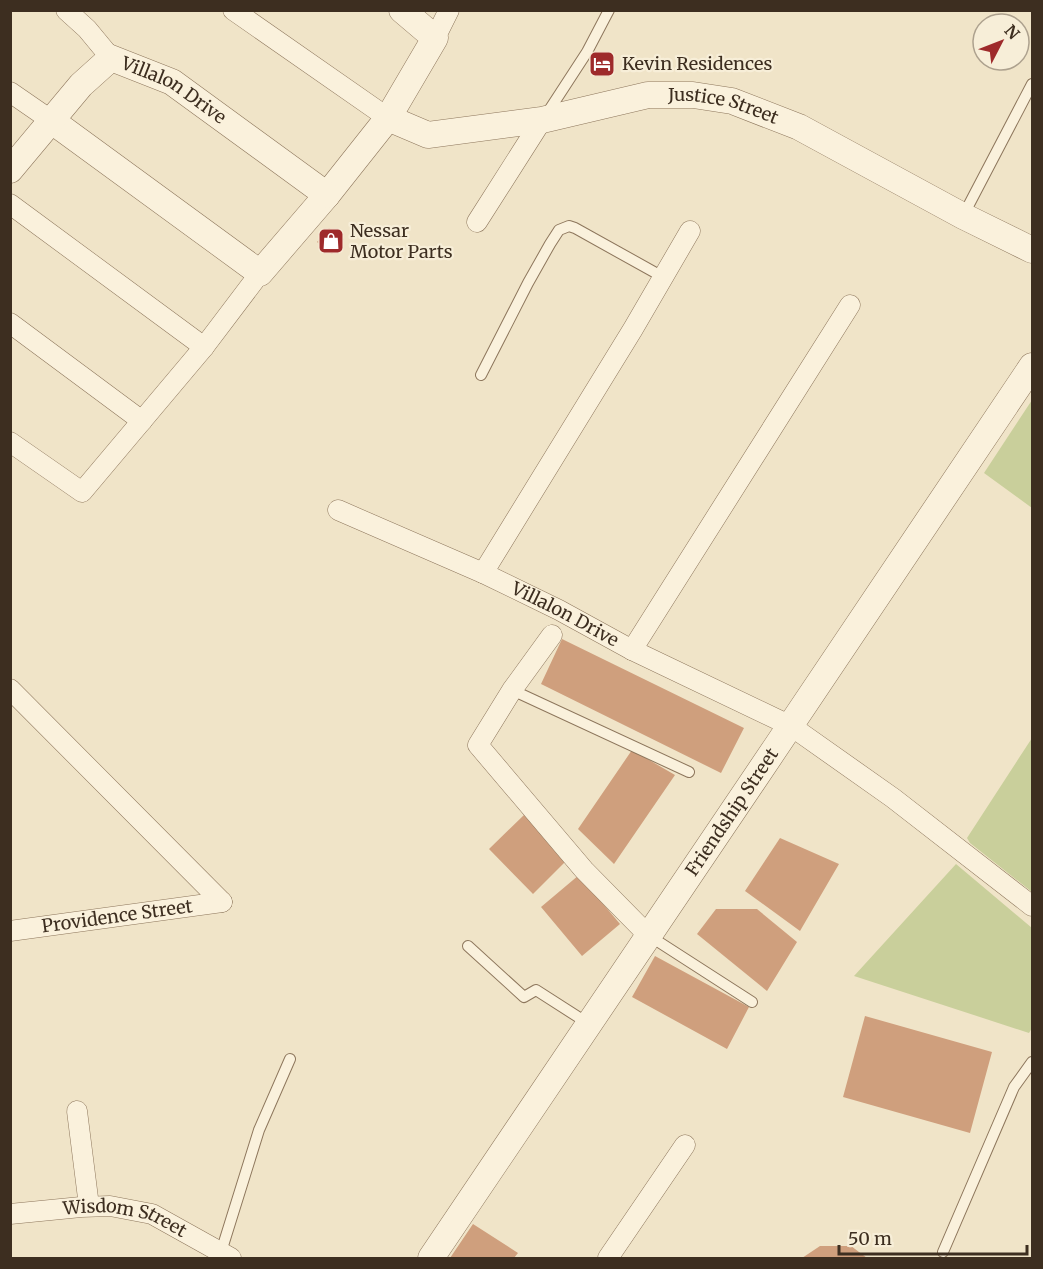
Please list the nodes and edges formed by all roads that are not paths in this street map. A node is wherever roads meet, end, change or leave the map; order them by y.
1 (66, 10) edge
2 (233, 10) edge
3 (402, 10) edge
4 (449, 10) edge
5 (609, 10) edge
6 (435, 38) junction
7 (111, 58) junction
8 (1032, 84) edge
9 (10, 92) edge
10 (388, 118) junction
11 (542, 120) junction
12 (52, 121) junction
13 (10, 170) edge
14 (327, 195) junction
15 (10, 204) edge
16 (963, 216) junction
17 (477, 222) dead end
18 (690, 231) dead end
19 (1032, 250) edge
20 (260, 273) junction
21 (663, 277) junction
22 (850, 305) dead end
23 (10, 323) edge
24 (204, 346) junction
25 (1032, 366) edge
26 (481, 375) dead end
27 (142, 422) junction
28 (10, 442) edge
29 (338, 510) dead end
30 (483, 573) junction
31 (552, 635) dead end
32 (632, 650) junction
33 (10, 688) edge
34 (512, 690) junction
35 (791, 726) junction
36 (689, 772) dead end
37 (1032, 906) edge
38 (10, 931) edge
39 (648, 935) junction
40 (468, 946) dead end
41 (752, 1002) dead end
42 (589, 1024) junction
43 (290, 1059) dead end
44 (1032, 1062) edge
45 (77, 1111) dead end
46 (685, 1145) dead end
47 (89, 1206) junction
48 (10, 1214) edge
49 (943, 1252) dead end
50 (226, 1255) edge
51 (431, 1258) edge
52 (608, 1258) edge

1 - 7 street
2 - 10 street
3 - 6 street
4 - 6 street
5 - 11 lane
6 - 10 street
7 - 12 street, Villalon Drive
7 - 14 street, Villalon Drive
8 - 16 lane
9 - 12 street
10 - 11 street, Justice Street
10 - 14 street
11 - 16 street, Justice Street
11 - 17 street
12 - 13 street, Villalon Drive
12 - 20 street
14 - 20 street
15 - 24 street
16 - 19 street, Justice Street
18 - 21 street
20 - 24 street
21 - 26 lane
21 - 30 street
22 - 32 street
23 - 27 street
24 - 27 street
25 - 35 street, Friendship Street
27 - 28 street
29 - 30 street, Villalon Drive
30 - 32 street, Villalon Drive
31 - 34 street
32 - 35 street, Villalon Drive
33 - 38 street, Providence Street
34 - 36 lane
34 - 39 street
35 - 37 street, Villalon Drive
35 - 39 street, Friendship Street
39 - 41 lane
39 - 42 street, Friendship Street
40 - 42 lane
42 - 51 street, Friendship Street
43 - 50 lane
44 - 49 lane
45 - 47 street
46 - 52 street
47 - 48 street, Wisdom Street
47 - 50 street, Wisdom Street

